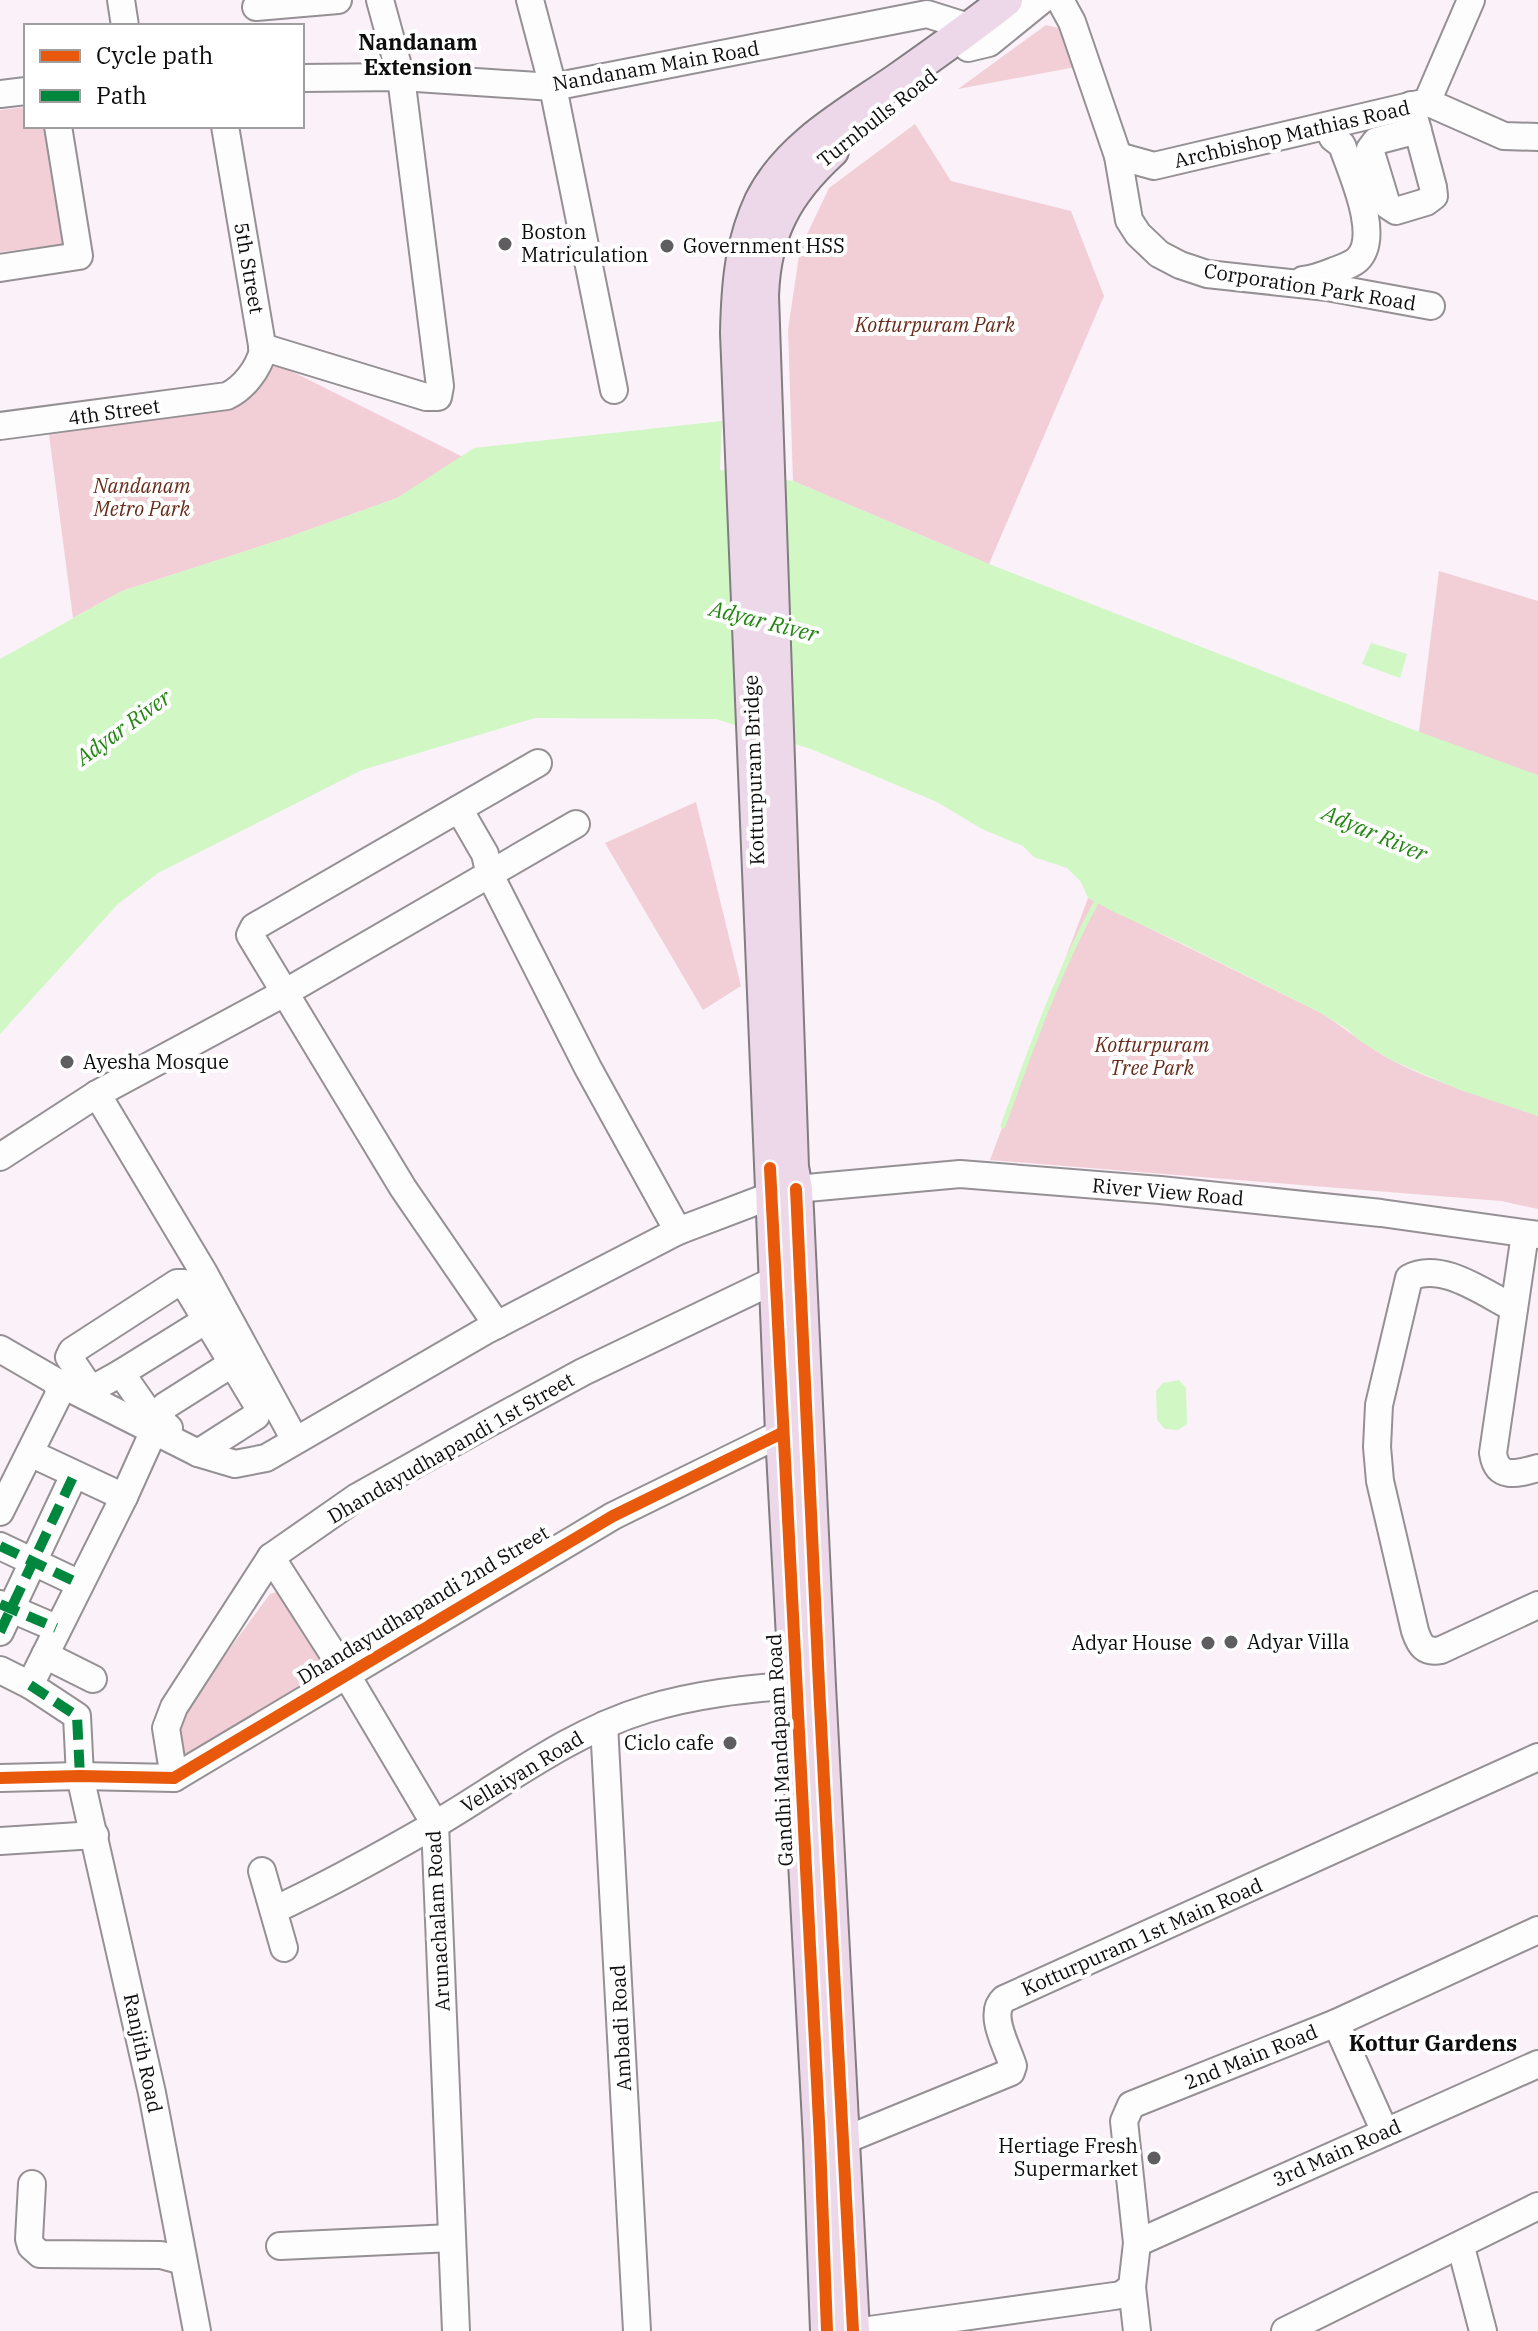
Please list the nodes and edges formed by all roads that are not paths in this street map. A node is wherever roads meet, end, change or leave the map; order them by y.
1 (121, 0) edge
2 (338, 0) edge
3 (380, 0) edge
4 (530, 0) edge
5 (983, 0) edge
6 (1060, 0) edge
7 (1471, 0) edge
8 (1022, 1) edge
9 (256, 7) dead end
10 (926, 7) edge
11 (125, 24) edge
12 (962, 36) junction
13 (401, 77) junction
14 (304, 78) edge
15 (553, 87) junction
16 (24, 91) edge
17 (0, 94) edge
18 (1418, 112) junction
19 (58, 128) edge
20 (225, 128) edge
21 (1337, 129) junction
22 (1538, 137) edge
23 (1118, 156) junction
24 (1131, 192) junction
25 (1372, 202) dead end
26 (0, 268) edge
27 (1431, 306) dead end
28 (262, 347) junction
29 (751, 373) joint
30 (614, 390) dead end
31 (0, 426) edge
32 (538, 763) dead end
33 (459, 809) junction
34 (576, 824) dead end
35 (490, 875) junction
36 (286, 992) junction
37 (97, 1094) junction
38 (0, 1157) edge
39 (783, 1179) junction
40 (678, 1231) junction
41 (1532, 1234) edge
42 (775, 1280) junction
43 (1514, 1308) junction
44 (208, 1319) junction
45 (497, 1325) junction
46 (0, 1349) edge
47 (233, 1363) junction
48 (121, 1373) junction
49 (57, 1382) junction
50 (157, 1426) junction
51 (782, 1433) junction
52 (295, 1440) junction
53 (201, 1451) junction
54 (30, 1453) junction
55 (1538, 1468) edge
56 (74, 1475) junction
57 (8, 1477) edge
58 (124, 1497) junction
59 (0, 1512) edge
60 (0, 1546) edge
61 (271, 1557) junction
62 (34, 1562) junction
63 (80, 1584) junction
64 (1538, 1605) edge
65 (5, 1606) edge
66 (56, 1628) junction
67 (0, 1632) edge
68 (45, 1655) junction
69 (0, 1670) edge
70 (346, 1674) junction
71 (93, 1679) dead end
72 (30, 1685) junction
73 (796, 1685) junction
74 (604, 1725) junction
75 (1538, 1757) edge
76 (80, 1776) junction
77 (0, 1778) edge
78 (174, 1778) junction
79 (435, 1824) junction
80 (95, 1835) junction
81 (0, 1841) edge
82 (262, 1871) dead end
83 (274, 1910) junction
84 (1538, 1930) edge
85 (284, 1948) dead end
86 (1336, 2023) junction
87 (1538, 2064) edge
88 (1385, 2132) junction
89 (832, 2140) junction
90 (32, 2184) dead end
91 (1537, 2207) edge
92 (452, 2238) junction
93 (1137, 2243) junction
94 (280, 2246) dead end
95 (1461, 2247) junction
96 (183, 2261) junction
97 (1132, 2287) junction
98 (197, 2331) edge
99 (456, 2331) edge
100 (637, 2331) edge
101 (827, 2331) edge
102 (853, 2331) edge
103 (862, 2331) edge
104 (1137, 2331) edge
105 (1285, 2331) edge
106 (1483, 2331) edge

1 - 11 street
2 - 9 street
3 - 13 street
4 - 15 street
5 - 12 street, Turnbulls Road
6 - 23 street
7 - 18 street, Archbishop Mathias Road
8 - 12 main road
10 - 12 street, Nandanam Main Road
10 - 15 street, Nandanam Main Road
12 - 29 main road, Turnbulls Road
13 - 14 street, Nandanam Main Road
13 - 15 street, Nandanam Main Road
13 - 28 street
15 - 30 street
16 - 17 street
18 - 21 street, Archbishop Mathias Road
18 - 22 street
19 - 26 street
20 - 28 street, 5th Street
21 - 23 street, Archbishop Mathias Road
21 - 24 street
21 - 24 street
21 - 25 street
23 - 24 street, Corporation Park Road
24 - 27 street, Corporation Park Road
28 - 31 street, 4th Street
29 - 39 main road, Kotturpuram Bridge
32 - 33 street
33 - 35 street
33 - 36 street
34 - 35 street
35 - 36 street
35 - 40 street
36 - 37 street
36 - 45 street
37 - 38 street
37 - 52 street
39 - 40 street, River View Road
39 - 41 street, River View Road
39 - 42 main road, Gandhi Mandapam Road
39 - 89 main road, Gandhi Mandapam Road
40 - 45 street, River View Road
41 - 43 street
42 - 51 main road, Gandhi Mandapam Road
42 - 61 street, Dhandayudhapandi 1st Street
43 - 55 street
43 - 64 street
44 - 47 street
44 - 48 street
44 - 48 street
45 - 52 street, River View Road
46 - 49 street, River View Road
47 - 50 street
47 - 53 street
48 - 50 street
49 - 50 street, River View Road
49 - 54 street
50 - 53 street, River View Road
50 - 58 street
51 - 70 street, Dhandayudhapandi 2nd Street
51 - 73 main road, Gandhi Mandapam Road
52 - 53 street, River View Road
54 - 56 street
54 - 57 street
56 - 58 street
56 - 62 street
57 - 59 street
58 - 63 street
60 - 62 street
61 - 70 street, Arunachalam Road
61 - 78 street, Dhandayudhapandi 1st Street
62 - 63 street
62 - 65 street
63 - 66 street
65 - 66 street
65 - 67 street
66 - 68 street
68 - 71 street
68 - 72 street
69 - 72 street
70 - 78 street, Dhandayudhapandi 2nd Street
70 - 79 street, Arunachalam Road
72 - 76 street, Ranjith Road
73 - 74 street, Vellaiyan Road
73 - 89 main road, Gandhi Mandapam Road
74 - 79 street, Vellaiyan Road
74 - 100 street, Ambadi Road
75 - 89 street, Kotturpuram 1st Main Road
76 - 77 street
76 - 78 street
76 - 80 street, Ranjith Road
79 - 83 street, Vellaiyan Road
79 - 92 street, Arunachalam Road
80 - 81 street
80 - 96 street, Ranjith Road
82 - 83 street
83 - 85 street
84 - 86 street, 2nd Main Road
86 - 88 street
86 - 93 street, 2nd Main Road
87 - 88 street, 3rd Main Road
88 - 93 street, 3rd Main Road
89 - 101 main road, Gandhi Mandapam Road
89 - 102 main road, Gandhi Mandapam Road
90 - 96 street
91 - 95 street
92 - 94 street
92 - 99 street, Arunachalam Road
93 - 97 street, 2nd Main Road
95 - 105 street
95 - 106 street
96 - 98 street, Ranjith Road
97 - 103 street
97 - 104 street, 2nd Main Road

